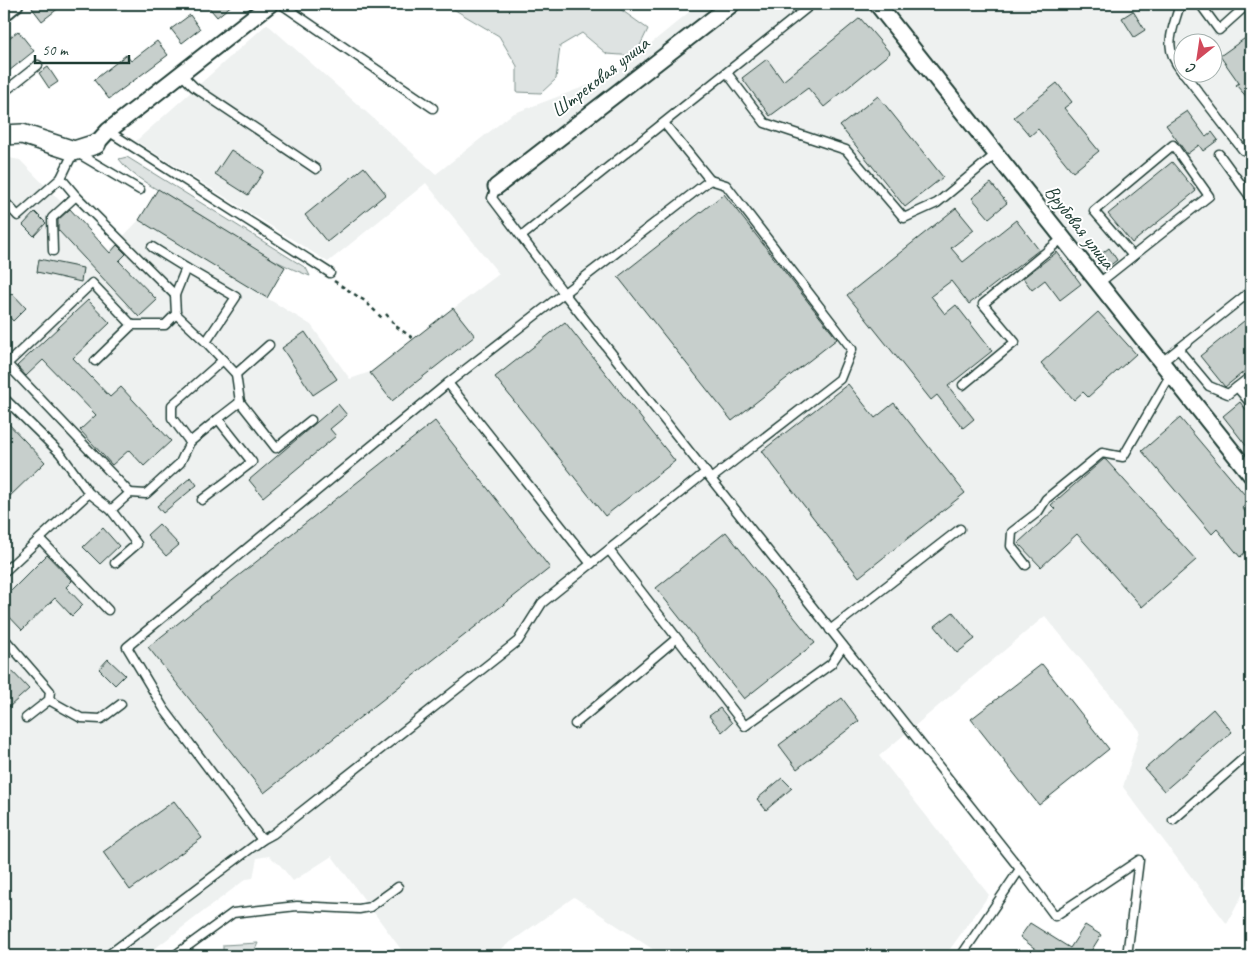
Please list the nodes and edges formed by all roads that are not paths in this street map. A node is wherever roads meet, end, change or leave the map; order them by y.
1 (15, 4) edge
2 (270, 4) edge
3 (281, 4) edge
4 (732, 4) edge
5 (812, 4) edge
6 (877, 4) edge
7 (1180, 4) edge
8 (1200, 4) edge
9 (1248, 4) edge
10 (4, 13) edge
11 (1172, 32) edge
12 (1172, 33) edge
13 (1172, 59) edge
14 (38, 65) dead end
15 (727, 72) junction
16 (181, 74) junction
17 (1191, 82) edge
18 (4, 92) edge
19 (433, 108) dead end
20 (664, 123) junction
21 (4, 135) edge
22 (102, 137) junction
23 (74, 151) junction
24 (1251, 152) edge
25 (996, 154) junction
26 (1219, 154) dead end
27 (316, 169) dead end
28 (61, 178) junction
29 (710, 180) junction
30 (496, 187) joint
31 (140, 190) dead end
32 (76, 196) junction
33 (1251, 198) edge
34 (4, 201) edge
35 (522, 236) junction
36 (1063, 238) junction
37 (152, 247) dead end
38 (52, 251) dead end
39 (1133, 256) junction
40 (186, 268) junction
41 (330, 273) dead end
42 (1099, 283) junction
43 (1251, 291) edge
44 (563, 292) junction
45 (175, 295) junction
46 (176, 314) junction
47 (132, 325) junction
48 (206, 342) junction
49 (269, 345) dead end
50 (1179, 350) junction
51 (223, 360) junction
52 (95, 361) dead end
53 (1166, 368) junction
54 (236, 374) junction
55 (1251, 376) edge
56 (448, 383) junction
57 (963, 385) dead end
58 (1237, 387) junction
59 (4, 398) edge
60 (240, 402) junction
61 (1251, 404) edge
62 (218, 419) junction
63 (311, 420) dead end
64 (190, 442) junction
65 (706, 472) junction
66 (1251, 475) edge
67 (712, 478) junction
68 (130, 492) junction
69 (89, 493) junction
70 (202, 500) dead end
71 (111, 510) junction
72 (960, 529) dead end
73 (40, 539) junction
74 (609, 550) junction
75 (115, 564) dead end
76 (591, 564) junction
77 (1026, 565) dead end
78 (4, 572) edge
79 (108, 610) dead end
80 (830, 630) junction
81 (4, 638) edge
82 (676, 639) junction
83 (843, 646) junction
84 (49, 700) junction
85 (121, 704) dead end
86 (26, 718) dead end
87 (575, 724) dead end
88 (1251, 752) edge
89 (1173, 820) dead end
90 (262, 840) junction
91 (1020, 869) junction
92 (398, 887) dead end
93 (107, 956) edge
94 (174, 956) edge
95 (961, 956) edge
96 (1127, 956) edge

1 - 10 street
2 - 16 street
3 - 19 lane
4 - 30 street, Штрековая улица
5 - 15 lane
6 - 25 street, Врубовая улица
7 - 11 lane
8 - 9 lane
12 - 13 lane
14 - 18 lane
15 - 20 lane
15 - 25 lane
16 - 22 street
16 - 27 lane
17 - 24 lane
20 - 29 lane
20 - 35 lane
21 - 23 street
22 - 23 street
22 - 41 lane
23 - 28 lane
23 - 31 lane
25 - 36 street, Врубовая улица
26 - 33 lane
28 - 32 lane
28 - 34 lane
29 - 44 lane
29 - 67 lane
30 - 35 lane
32 - 38 lane
32 - 45 lane
35 - 44 lane
36 - 42 street, Врубовая улица
36 - 57 lane
37 - 40 lane
39 - 39 lane
39 - 42 lane
40 - 45 lane
40 - 48 lane
42 - 53 street, Врубовая улица
43 - 50 lane
44 - 56 lane
44 - 65 lane
45 - 46 lane
46 - 47 lane
46 - 48 lane
47 - 52 lane
47 - 68 lane
48 - 51 lane
49 - 54 lane
50 - 53 lane
50 - 58 lane
51 - 54 lane
51 - 64 lane
53 - 66 street, Врубовая улица
53 - 77 lane
54 - 60 lane
55 - 58 lane
56 - 76 lane
56 - 90 lane
58 - 61 lane
59 - 69 lane
60 - 62 lane
60 - 63 lane
62 - 64 lane
62 - 70 lane
64 - 68 lane
65 - 67 lane
65 - 74 lane
67 - 80 lane
68 - 71 lane
69 - 71 lane
69 - 73 lane
71 - 75 lane
72 - 80 lane
73 - 78 lane
73 - 79 lane
74 - 76 lane
74 - 82 lane
76 - 90 lane
80 - 83 lane
81 - 84 lane
82 - 83 lane
82 - 87 lane
83 - 91 lane
84 - 85 lane
84 - 86 lane
88 - 89 lane
90 - 93 lane
91 - 95 lane
91 - 96 lane
92 - 94 lane

